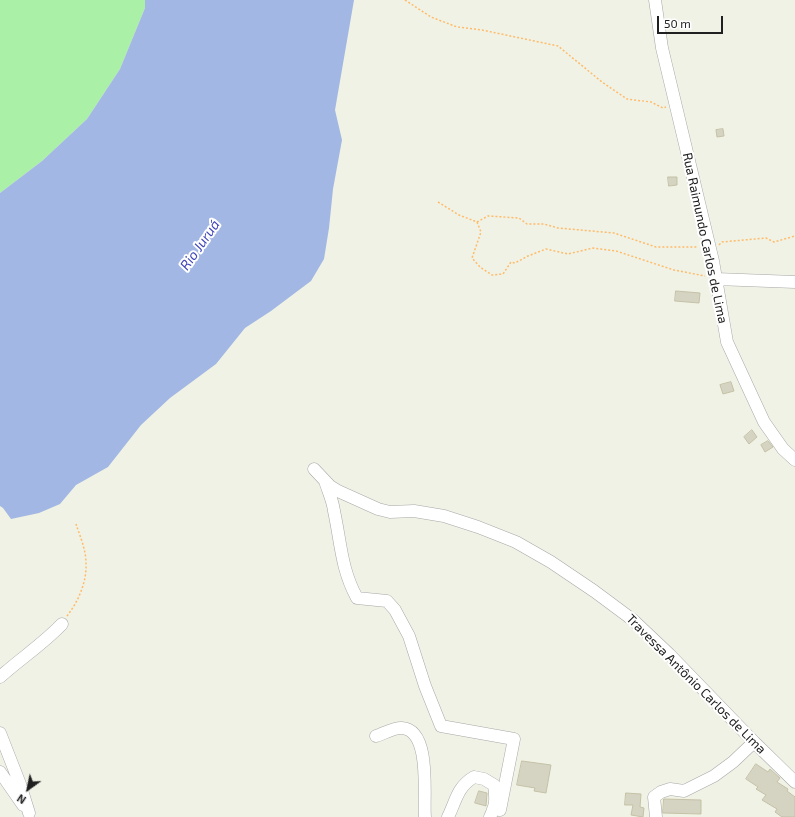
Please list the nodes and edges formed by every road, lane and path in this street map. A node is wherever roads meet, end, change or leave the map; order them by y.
1 (405, 0) edge
2 (655, 0) edge
3 (675, 103) junction
4 (438, 202) dead end
5 (477, 222) junction
6 (795, 236) edge
7 (710, 249) junction
8 (716, 279) junction
9 (795, 282) edge
10 (795, 460) edge
11 (314, 469) dead end
12 (325, 481) junction
13 (76, 524) dead end
14 (62, 624) joint
15 (0, 677) edge
16 (0, 733) edge
17 (376, 736) dead end
18 (754, 742) junction
19 (0, 772) edge
20 (795, 782) edge
21 (492, 813) edge
22 (30, 815) edge
23 (425, 817) edge
24 (448, 817) edge
25 (656, 817) edge

1 - 3 path
2 - 3 street, Rua Raimundo Carlos de Lima
3 - 7 street, Rua Raimundo Carlos de Lima
4 - 5 path
5 - 7 path
5 - 8 path
6 - 7 path
7 - 8 street, Rua Raimundo Carlos de Lima
8 - 9 street
8 - 10 street, Rua Raimundo Carlos de Lima
11 - 12 street, Travessa Antônio Carlos de Lima
12 - 18 street, Travessa Antônio Carlos de Lima
12 - 21 street
13 - 14 path
14 - 15 street
16 - 22 street
17 - 23 street
18 - 20 street, Travessa Antônio Carlos de Lima
18 - 25 street
19 - 22 street
21 - 24 street

